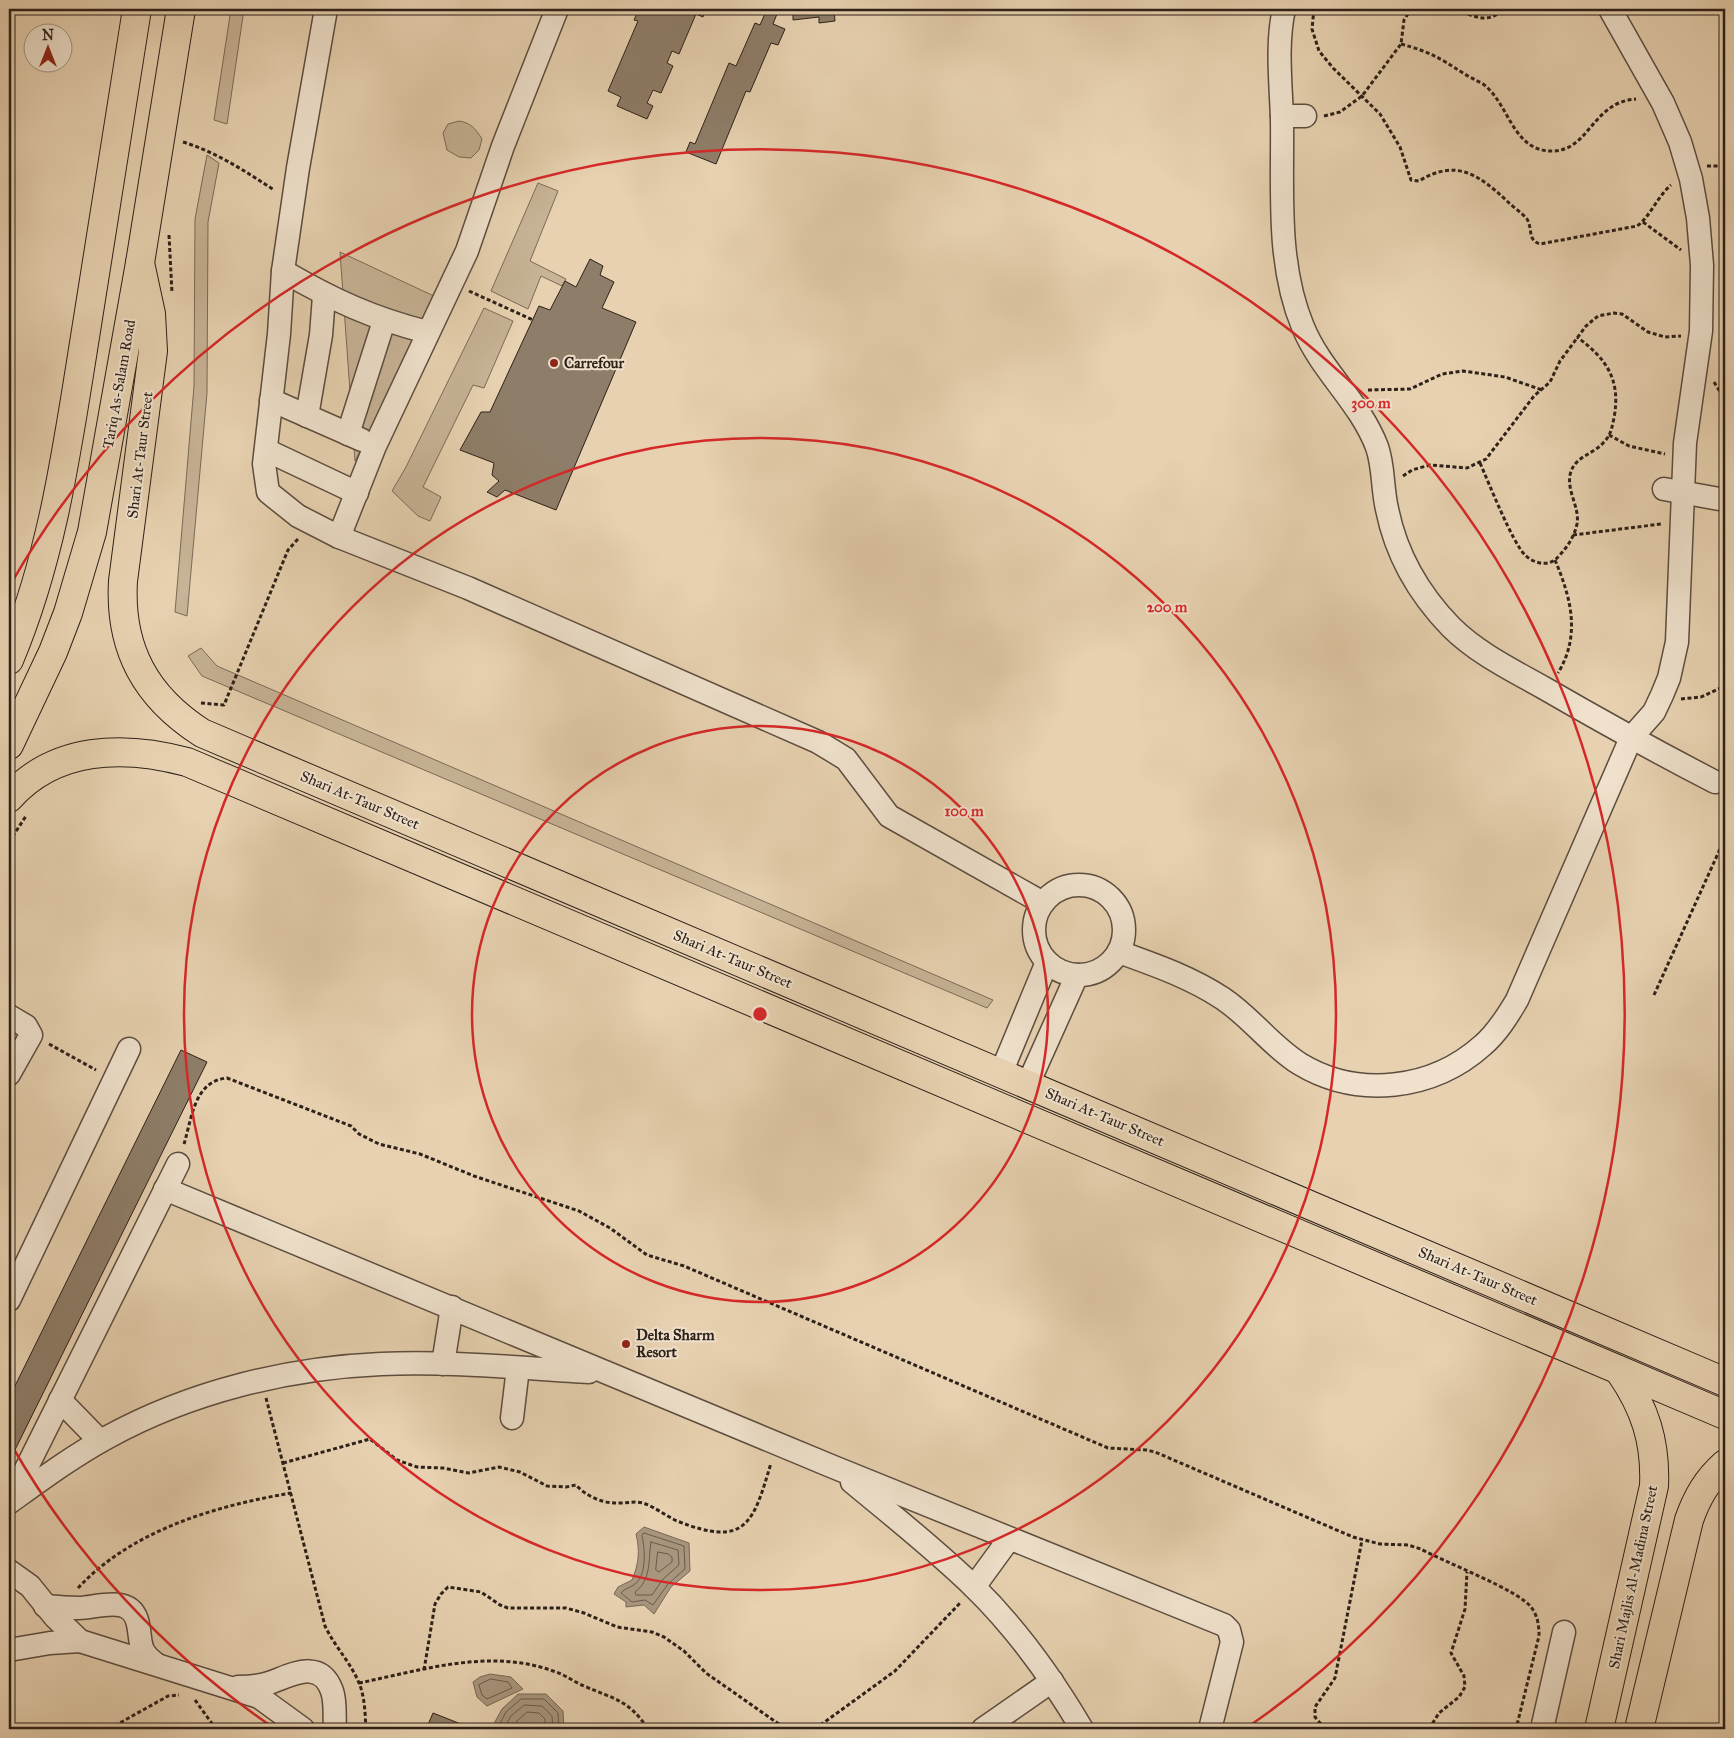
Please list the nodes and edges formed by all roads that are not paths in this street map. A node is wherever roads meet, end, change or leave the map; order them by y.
1 (137, 9) edge
2 (181, 9) edge
3 (326, 9) edge
4 (557, 9) edge
5 (1284, 9) edge
6 (1610, 9) edge
7 (1282, 116) junction
8 (1305, 116) road end
9 (140, 263) junction
10 (283, 271) junction
11 (324, 296) junction
12 (384, 321) junction
13 (428, 332) junction
14 (271, 400) junction
15 (307, 416) junction
16 (348, 434) junction
17 (375, 446) junction
18 (266, 450) junction
19 (1674, 491) junction
20 (357, 493) junction
21 (1725, 500) edge
22 (339, 537) junction
23 (9, 660) edge
24 (1632, 738) junction
25 (9, 745) edge
26 (252, 754) junction
27 (1715, 782) dead end
28 (239, 783) junction
29 (9, 798) edge
30 (1042, 903) junction
31 (1119, 952) junction
32 (1047, 962) junction
33 (1077, 975) junction
34 (9, 1016) edge
35 (129, 1049) dead end
36 (1001, 1073) junction
37 (9, 1074) edge
38 (1028, 1084) junction
39 (178, 1164) road end
40 (165, 1189) junction
41 (1280, 1192) junction
42 (1265, 1221) junction
43 (9, 1300) edge
44 (452, 1307) junction
45 (443, 1364) junction
46 (518, 1368) junction
47 (1620, 1372) junction
48 (605, 1373) junction
49 (1725, 1382) edge
50 (60, 1400) junction
51 (1725, 1415) edge
52 (512, 1418) dead end
53 (100, 1441) junction
54 (1725, 1464) edge
55 (831, 1466) junction
56 (9, 1503) edge
57 (1009, 1539) junction
58 (9, 1571) edge
59 (974, 1587) junction
60 (54, 1607) junction
61 (1564, 1632) dead end
62 (80, 1641) junction
63 (9, 1650) edge
64 (156, 1664) junction
65 (1052, 1681) junction
66 (234, 1688) junction
67 (303, 1729) edge
68 (335, 1729) edge
69 (983, 1729) edge
70 (1082, 1729) edge
71 (1210, 1729) edge
72 (1542, 1729) edge
73 (1599, 1729) edge
74 (1639, 1729) edge

1 - 23 main road
2 - 9 main road, Tariq As-Salam Road
3 - 10 street
4 - 13 street
5 - 7 street
6 - 19 street
7 - 8 street
7 - 24 street
9 - 25 main road, Tariq As-Salam Road
9 - 26 main road, Shari At-Taur Street
10 - 11 street
10 - 14 street
11 - 12 street
11 - 15 street
12 - 13 street
12 - 16 street
13 - 17 street
14 - 15 street
14 - 18 street
15 - 16 street
16 - 17 street
17 - 20 street
18 - 20 street
18 - 22 street
19 - 21 street
19 - 24 street
20 - 22 street
22 - 30 street
24 - 27 street
24 - 31 street
26 - 28 main road
26 - 36 main road, Shari At-Taur Street
28 - 29 main road
28 - 42 main road
30 - 31 street
30 - 32 street
31 - 33 street
32 - 33 street
32 - 36 street
33 - 38 street
34 - 37 street
35 - 43 street
36 - 38 main road, Shari At-Taur Street
38 - 41 main road, Shari At-Taur Street
39 - 40 street
40 - 44 street
40 - 50 street
41 - 42 main road
41 - 49 main road, Shari At-Taur Street
42 - 47 main road
44 - 45 street
44 - 48 street
45 - 46 street
45 - 53 street
46 - 48 street
46 - 52 street
47 - 51 main road
47 - 73 main road, Shari Majlis Al-Madina Street
48 - 55 street
50 - 53 street
50 - 56 street
53 - 56 street
54 - 74 main road
55 - 57 street
55 - 59 street
57 - 59 street
57 - 71 street
58 - 60 street
59 - 65 street
60 - 62 street
60 - 64 street
61 - 72 street
62 - 63 street
62 - 64 street
64 - 66 street
65 - 69 street
65 - 70 street
66 - 67 street
66 - 68 street

